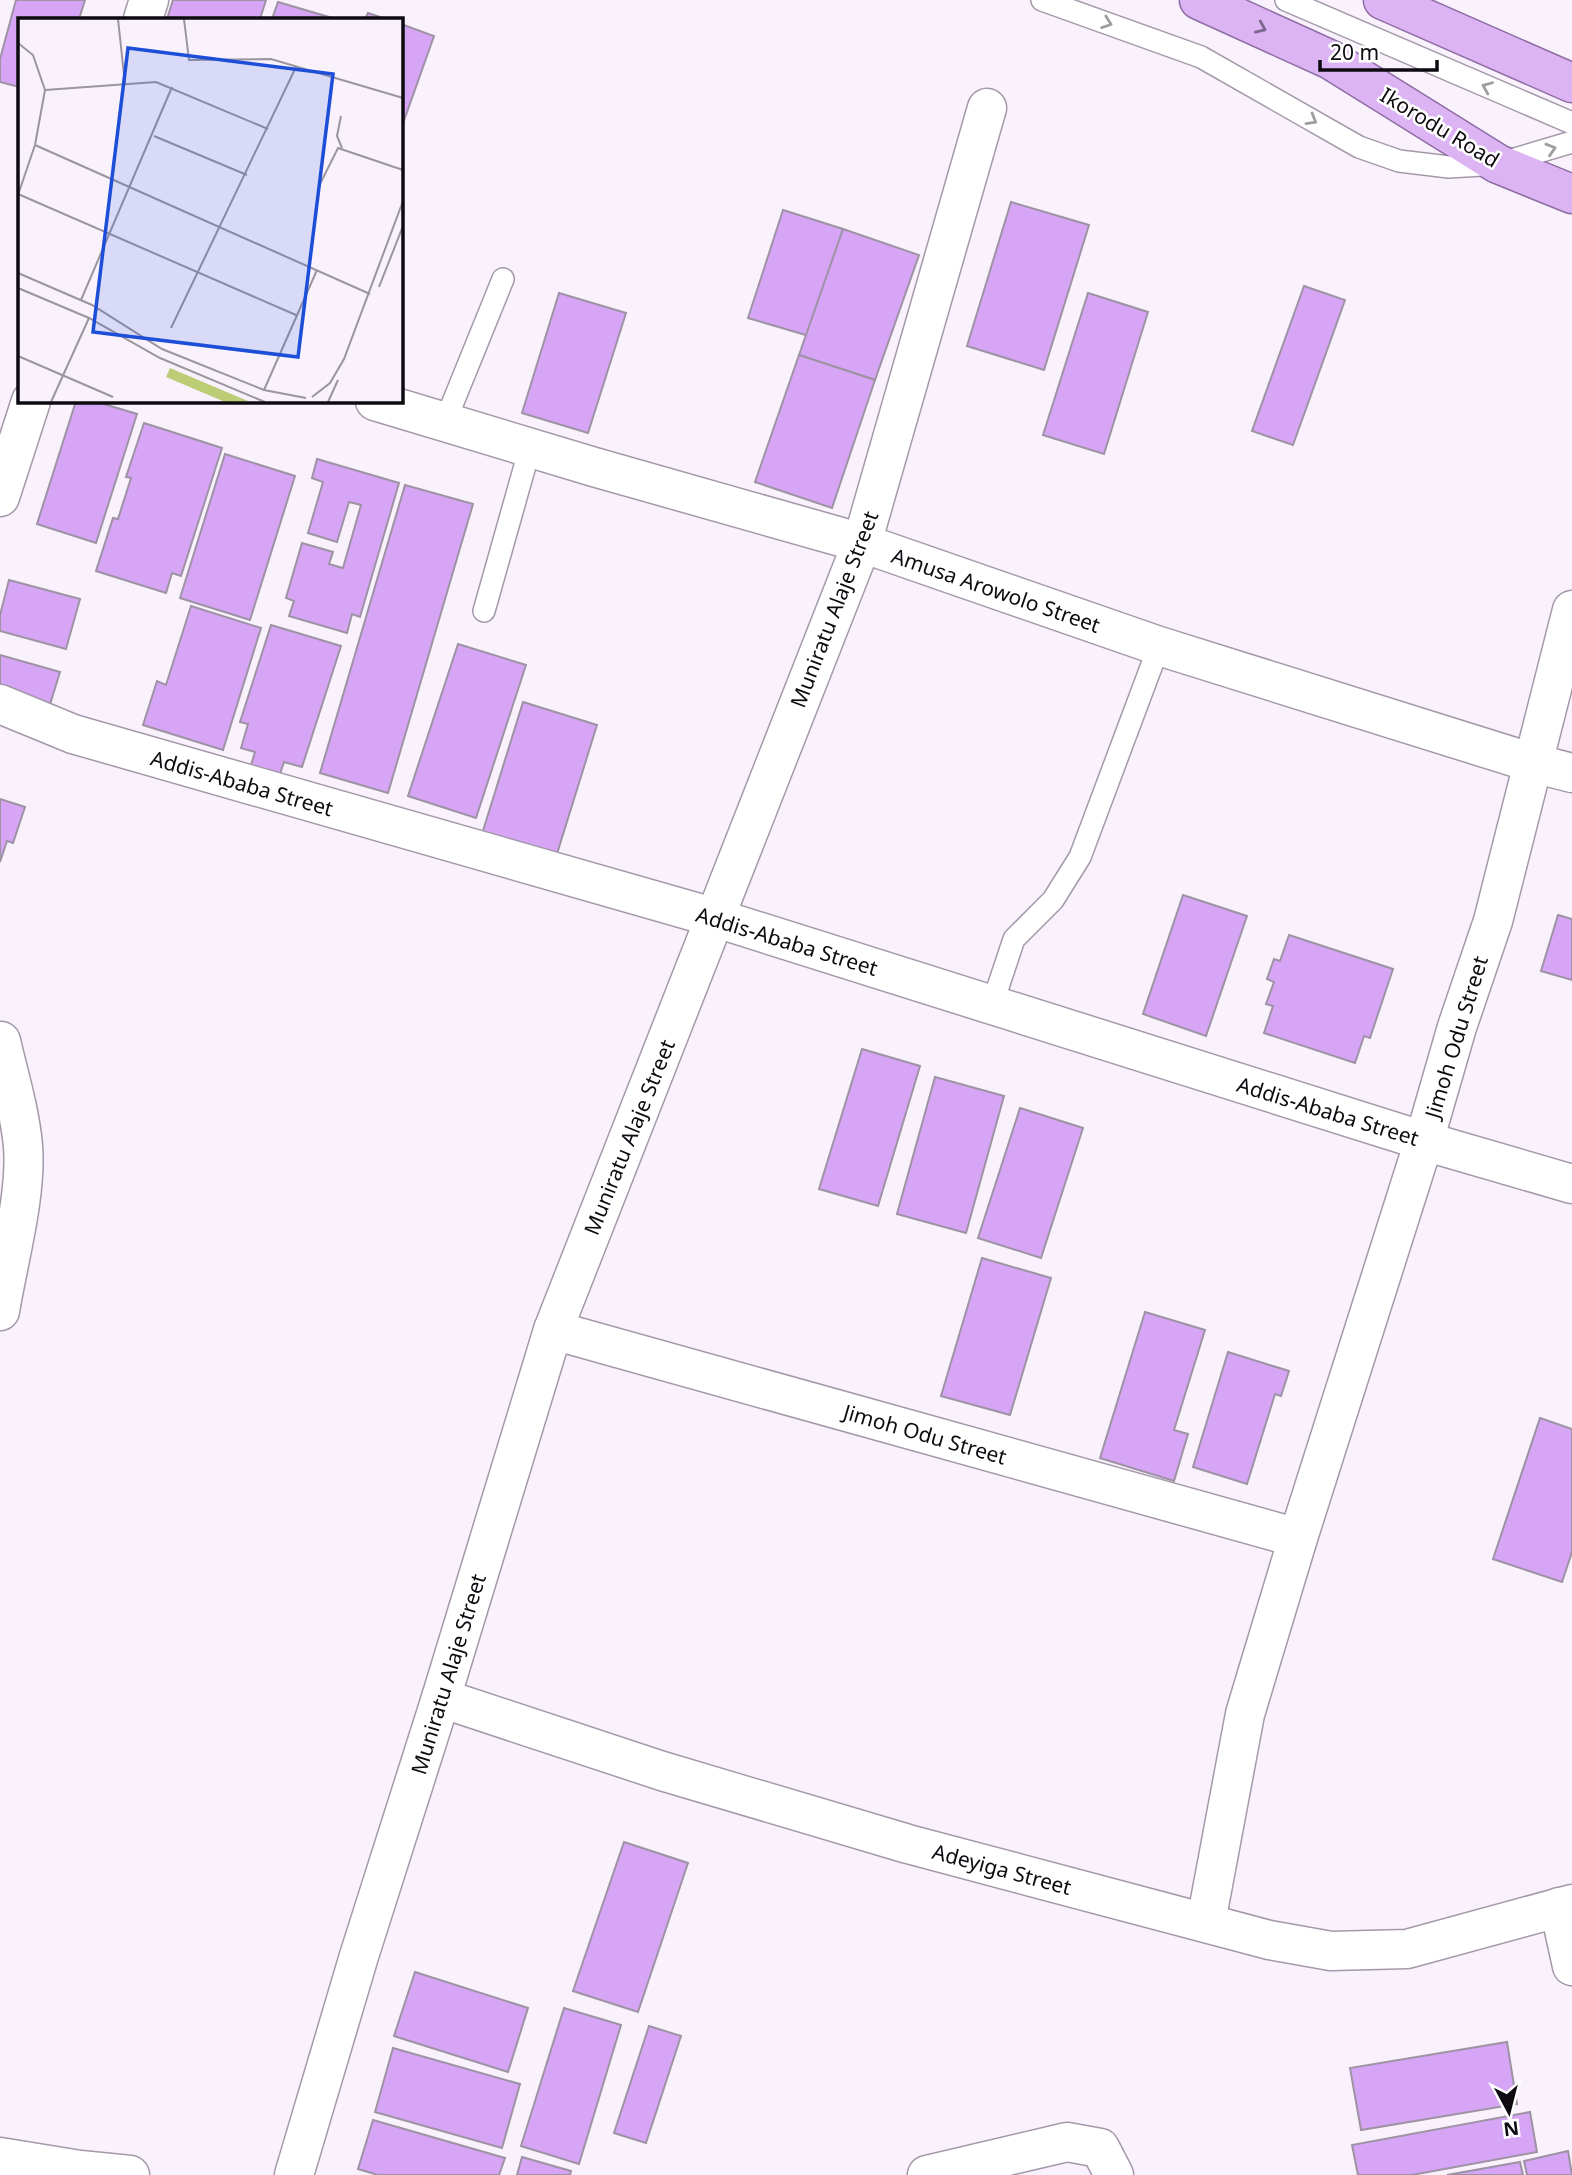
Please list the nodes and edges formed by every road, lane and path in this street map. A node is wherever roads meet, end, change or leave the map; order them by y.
1 (149, 0) edge
2 (1042, 0) edge
3 (1199, 0) edge
4 (1286, 0) edge
5 (1383, 0) edge
6 (143, 18) edge
7 (1572, 83) edge
8 (987, 108) dead end
9 (1572, 123) edge
10 (1572, 142) edge
11 (1498, 164) junction
12 (1572, 194) edge
13 (503, 279) dead end
14 (30, 402) edge
15 (378, 402) edge
16 (445, 422) junction
17 (530, 448) junction
18 (0, 497) edge
19 (862, 543) junction
20 (1572, 610) edge
21 (484, 611) dead end
22 (1159, 646) junction
23 (0, 704) edge
24 (1533, 763) junction
25 (1572, 773) edge
26 (716, 918) junction
27 (992, 1005) junction
28 (1, 1041) edge
29 (1424, 1141) junction
30 (1572, 1184) edge
31 (0, 1311) edge
32 (553, 1330) junction
33 (1297, 1538) junction
34 (441, 1698) junction
35 (1565, 1905) edge
36 (1206, 1922) junction
37 (1572, 1966) edge
38 (0, 2157) edge
39 (1107, 2162) edge
40 (130, 2175) edge
41 (294, 2175) edge
42 (928, 2175) edge

1 - 6 street
2 -> 11 lane
3 -> 11 highway, Ikorodu Road
9 -> 4 lane
5 - 7 highway
8 - 19 street, Muniratu Alaje Street
11 -> 10 lane
11 - 12 highway, Ikorodu Road
13 - 16 lane
14 - 18 street
15 - 16 street, Amusa Arowolo Street
16 - 17 street, Amusa Arowolo Street
17 - 19 street, Amusa Arowolo Street
17 - 21 lane
19 - 22 street, Amusa Arowolo Street
19 - 26 street, Muniratu Alaje Street
20 - 24 street, Jimoh Odu Street
22 - 24 street, Amusa Arowolo Street
22 - 27 lane
23 - 26 street, Addis-Ababa Street
24 - 25 street, Amusa Arowolo Street
24 - 29 street, Jimoh Odu Street
26 - 27 street, Addis-Ababa Street
26 - 32 street, Muniratu Alaje Street
27 - 29 street, Addis-Ababa Street
28 - 31 street
29 - 30 street, Addis-Ababa Street
29 - 33 street, Jimoh Odu Street
32 - 33 street, Jimoh Odu Street
32 - 34 street, Muniratu Alaje Street
33 - 36 street, Jimoh Odu Street
34 - 36 street, Adeyiga Street
34 - 41 street, Muniratu Alaje Street
35 - 36 street, Adeyiga Street
35 - 37 street
38 - 40 street
39 - 42 street

